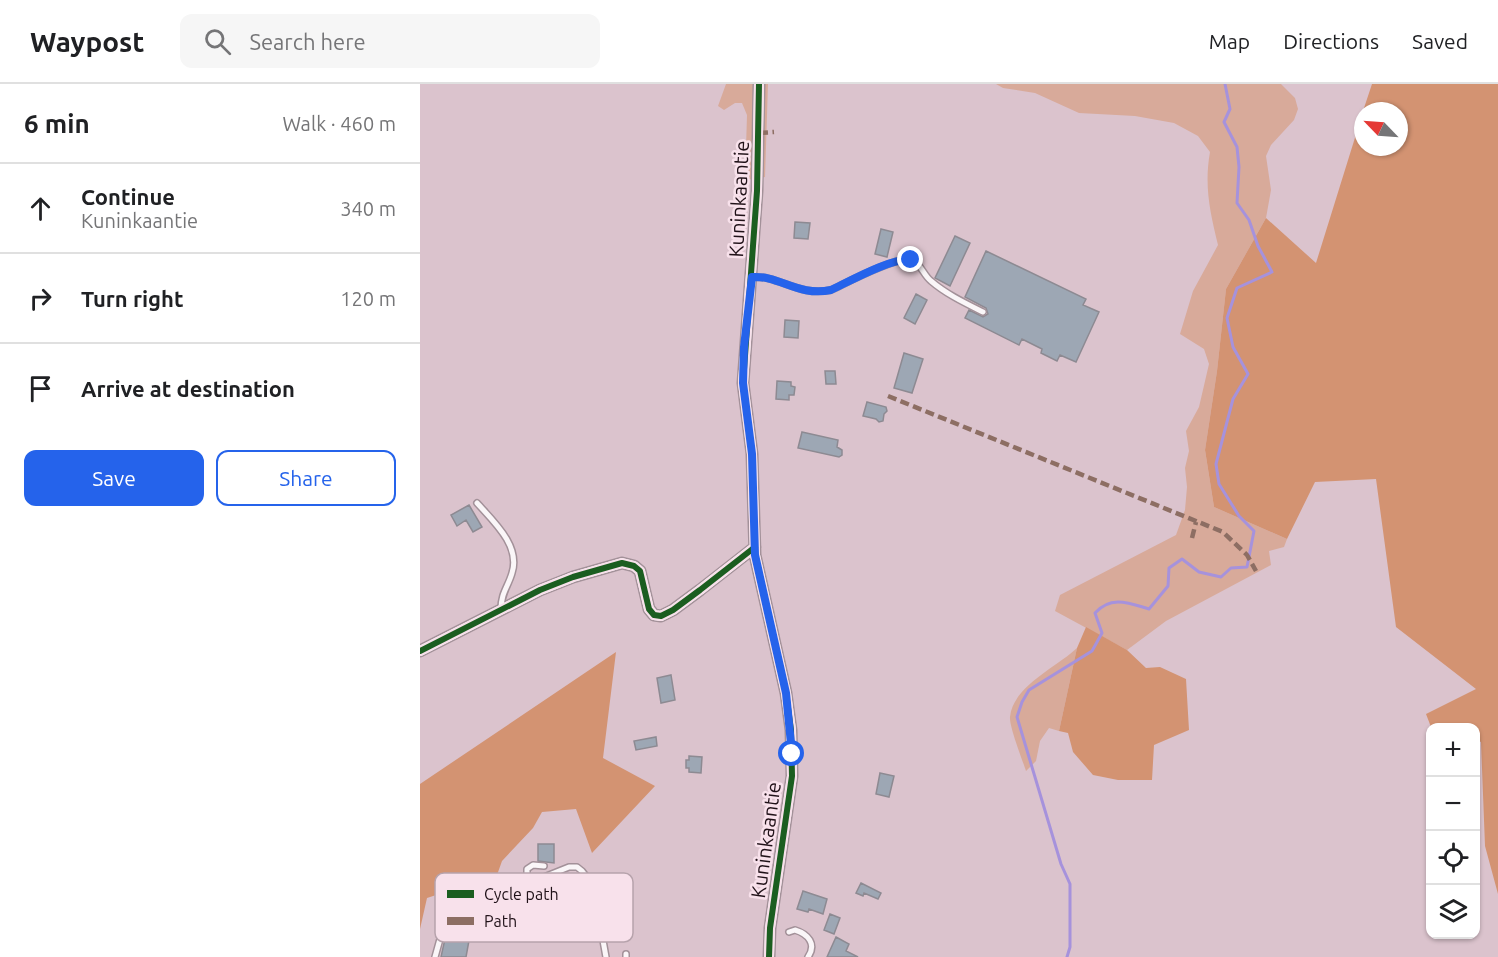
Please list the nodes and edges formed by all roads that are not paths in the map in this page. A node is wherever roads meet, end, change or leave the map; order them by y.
1 (759, 84) edge
2 (752, 277) junction
3 (983, 312) dead end
4 (477, 503) dead end
5 (755, 547) junction
6 (501, 609) junction
7 (420, 651) edge
8 (544, 866) dead end
9 (527, 873) edge
10 (554, 873) edge
11 (584, 873) edge
12 (789, 932) dead end
13 (439, 942) edge
14 (603, 942) edge
15 (435, 957) edge
16 (606, 957) edge
17 (769, 957) edge
18 (808, 957) edge

1 - 2 street, Kuninkaantie
2 - 3 lane
2 - 5 street, Kuninkaantie
4 - 6 lane
5 - 6 street
5 - 17 street, Kuninkaantie
6 - 7 street
8 - 9 lane
10 - 11 lane
12 - 18 lane
13 - 15 lane
14 - 16 lane

